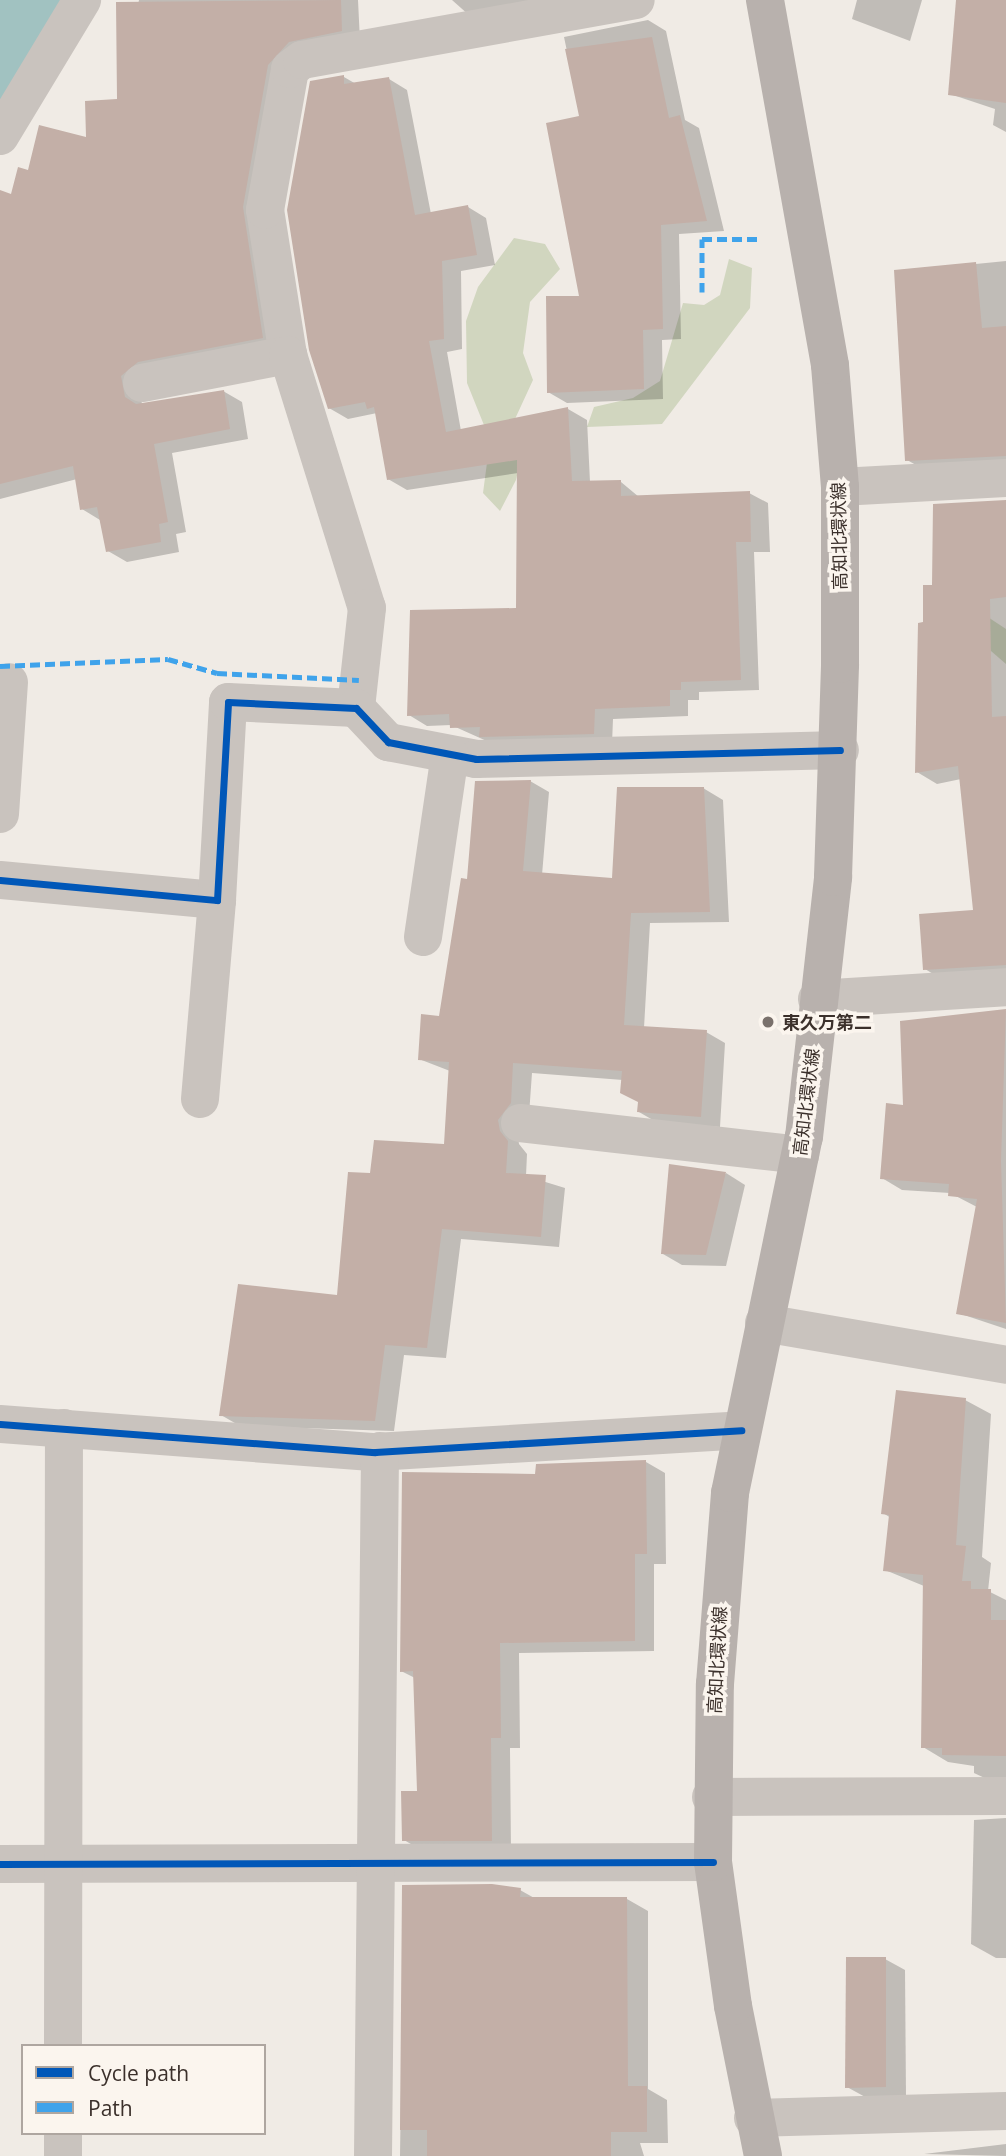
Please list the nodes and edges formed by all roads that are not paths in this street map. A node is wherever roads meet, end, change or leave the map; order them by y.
1 (82, 0) edge
2 (636, 0) edge
3 (765, 0) edge
4 (0, 136) edge
5 (288, 355) junction
6 (142, 383) dead end
7 (1006, 478) edge
8 (840, 487) junction
9 (9, 682) dead end
10 (356, 708) junction
11 (840, 750) junction
12 (450, 755) junction
13 (0, 814) edge
14 (0, 880) edge
15 (217, 900) junction
16 (423, 937) dead end
17 (1006, 987) edge
18 (817, 999) junction
19 (200, 1099) dead end
20 (520, 1123) dead end
21 (800, 1155) junction
22 (764, 1323) junction
23 (1006, 1364) edge
24 (0, 1424) edge
25 (64, 1428) junction
26 (741, 1430) junction
27 (380, 1451) junction
28 (1006, 1796) edge
29 (711, 1797) junction
30 (713, 1862) junction
31 (0, 1864) edge
32 (62, 1864) junction
33 (376, 1864) junction
34 (63, 2044) edge
35 (1006, 2111) edge
36 (753, 2118) junction
37 (63, 2135) edge
38 (63, 2156) edge
39 (373, 2156) edge
40 (763, 2156) edge

1 - 4 street
2 - 5 street
3 - 8 main road, 高知北環状線
5 - 6 street
5 - 10 street
7 - 8 street
8 - 11 main road, 高知北環状線
9 - 13 street
10 - 12 street
10 - 15 street
11 - 12 street
11 - 18 main road, 高知北環状線
12 - 16 street
14 - 15 street
15 - 19 street
17 - 18 street
18 - 21 main road, 高知北環状線
20 - 21 street
21 - 22 main road, 高知北環状線
22 - 23 street
22 - 26 main road, 高知北環状線
24 - 25 street
25 - 27 street
25 - 32 street
26 - 27 street
26 - 29 main road, 高知北環状線
27 - 33 street
28 - 29 street
29 - 30 main road, 高知北環状線
30 - 33 street
30 - 36 main road, 高知北環状線
31 - 32 street
32 - 33 street
32 - 34 street
33 - 39 street
35 - 36 street
36 - 40 main road, 高知北環状線
37 - 38 street

